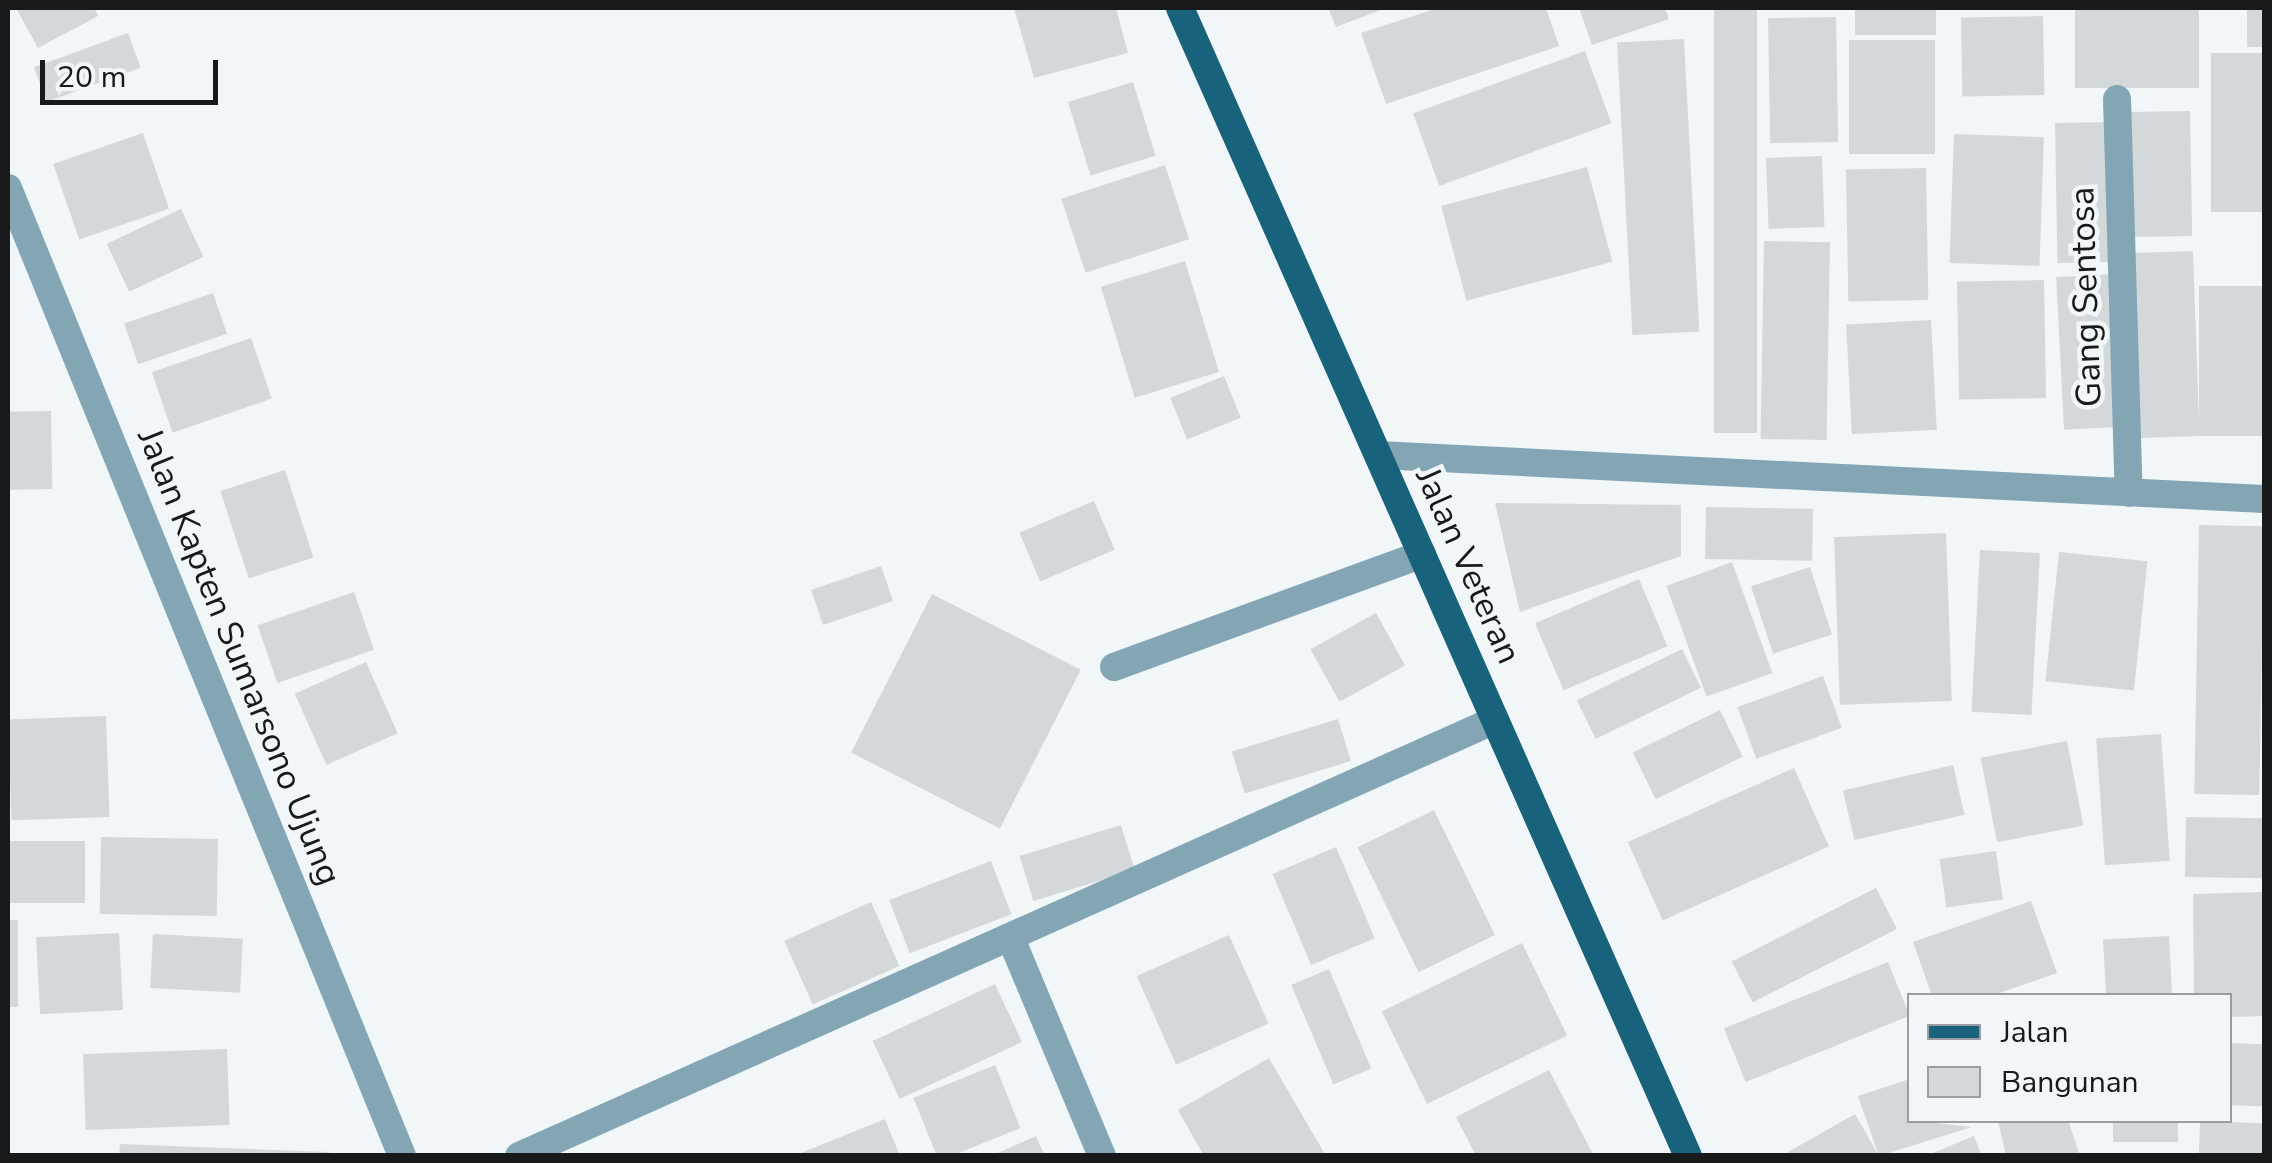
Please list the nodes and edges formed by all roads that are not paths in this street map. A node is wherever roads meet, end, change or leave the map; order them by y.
1 (1180, 8) edge
2 (2118, 99) dead end
3 (8, 188) edge
4 (1378, 455) junction
5 (2129, 494) junction
6 (2264, 500) edge
7 (1422, 554) junction
8 (1114, 666) dead end
9 (1495, 720) junction
10 (1012, 941) junction
11 (402, 1156) edge
12 (519, 1156) edge
13 (1102, 1156) edge
14 (1688, 1156) edge

1 - 4 main road, Jalan Veteran
2 - 5 street, Gang Sentosa
3 - 11 street, Jalan Kapten Sumarsono Ujung
4 - 5 street
4 - 7 main road, Jalan Veteran
5 - 6 street
7 - 8 street
7 - 9 main road, Jalan Veteran
9 - 10 street
9 - 14 main road, Jalan Veteran
10 - 12 street
10 - 13 street

